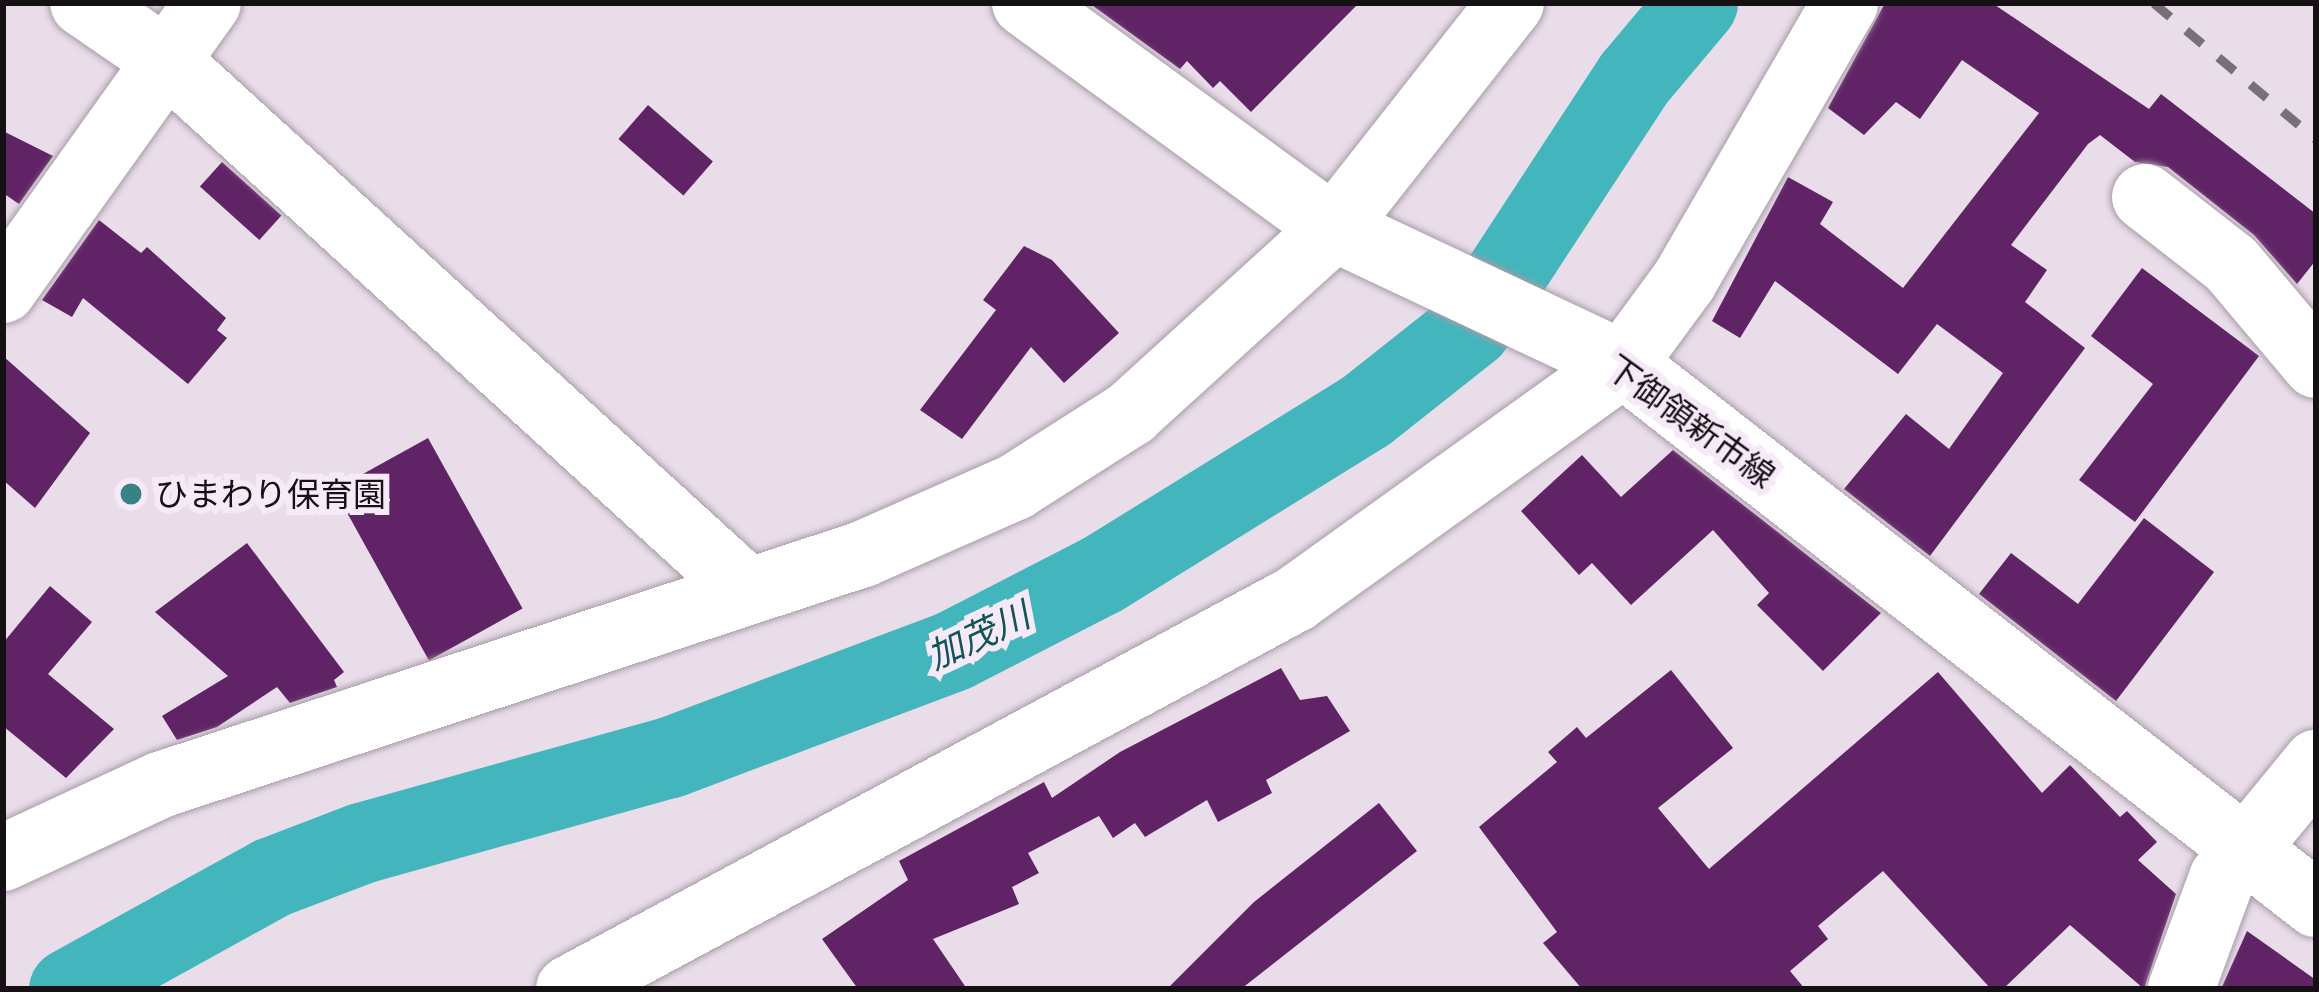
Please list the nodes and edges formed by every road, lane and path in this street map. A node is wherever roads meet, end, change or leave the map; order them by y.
1 (83, 3) edge
2 (208, 3) edge
3 (1025, 3) edge
4 (1511, 3) edge
5 (1845, 3) edge
6 (167, 61) junction
7 (2145, 197) dead end
8 (1350, 236) junction
9 (3, 290) edge
10 (1602, 354) junction
11 (2316, 365) edge
12 (748, 591) junction
13 (2316, 764) edge
14 (2243, 847) junction
15 (3, 858) edge
16 (2316, 904) edge
17 (569, 989) edge
18 (2180, 989) edge

1 - 6 street
2 - 6 street
3 - 8 street, 下御領新市線
4 - 8 street
5 - 10 street
6 - 9 street
6 - 12 street
7 - 11 street
8 - 10 street, 下御領新市線
8 - 12 street
10 - 14 street, 下御領新市線
10 - 17 street
12 - 15 street
13 - 14 street
14 - 16 street, 下御領新市線
14 - 18 street

